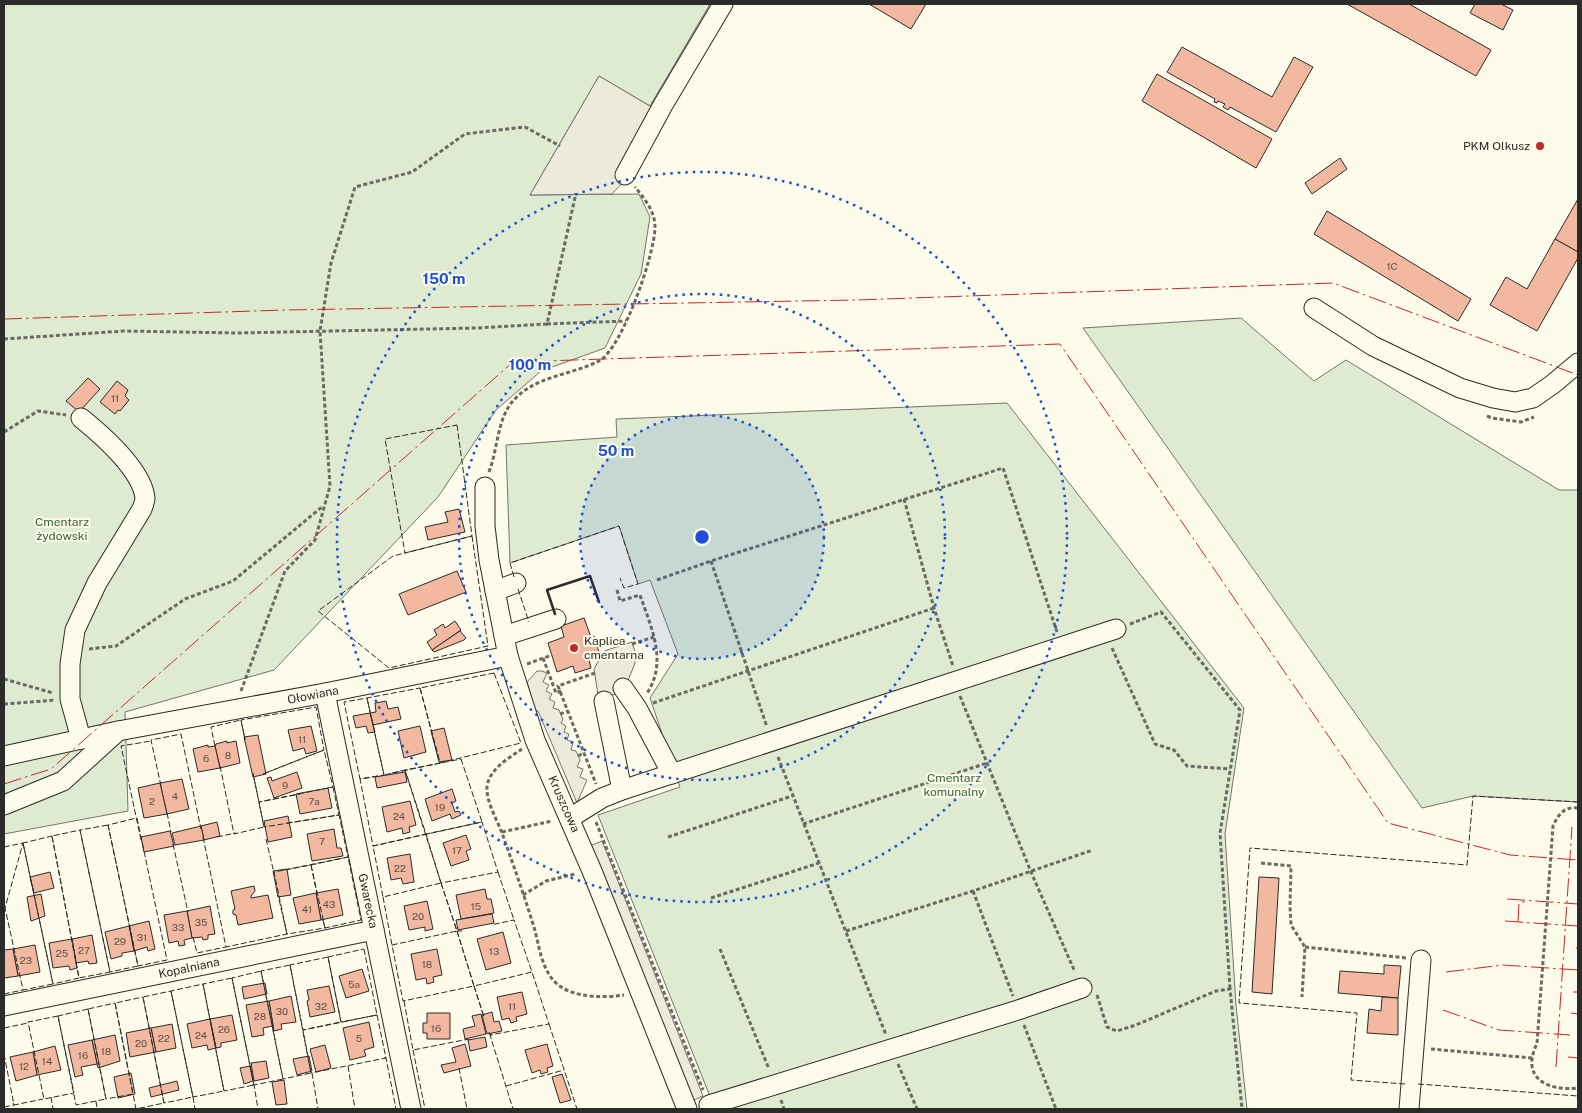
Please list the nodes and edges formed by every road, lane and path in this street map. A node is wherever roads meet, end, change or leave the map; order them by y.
1 (723, 4) edge
2 (560, 146) dead end
3 (625, 175) joint
4 (576, 193) dead end
5 (1314, 308) dead end
6 (626, 321) junction
7 (547, 324) junction
8 (320, 331) junction
9 (4, 340) edge
10 (1578, 363) edge
11 (81, 418) joint
12 (4, 432) edge
13 (485, 487) joint
14 (904, 499) junction
15 (324, 506) junction
16 (711, 561) junction
17 (658, 580) dead end
18 (516, 583) dead end
19 (617, 590) dead end
20 (495, 591) junction
21 (934, 608) junction
22 (556, 619) dead end
23 (1110, 630) junction
24 (504, 636) junction
25 (654, 637) junction
26 (632, 644) dead end
27 (1061, 646) junction
28 (72, 651) junction
29 (552, 655) dead end
30 (508, 656) junction
31 (544, 658) junction
32 (532, 662) dead end
33 (747, 672) junction
34 (595, 673) dead end
35 (4, 679) edge
36 (958, 680) junction
37 (623, 688) dead end
38 (561, 691) junction
39 (325, 694) junction
40 (70, 699) junction
41 (604, 701) dead end
42 (4, 704) edge
43 (637, 708) junction
44 (233, 710) junction
45 (568, 711) junction
46 (560, 714) dead end
47 (118, 731) junction
48 (81, 739) junction
49 (535, 740) junction
50 (772, 741) junction
51 (584, 753) junction
52 (4, 756) edge
53 (578, 756) dead end
54 (987, 763) junction
55 (1230, 769) junction
56 (672, 774) junction
57 (622, 790) junction
58 (792, 796) junction
59 (596, 802) junction
60 (4, 805) edge
61 (1578, 808) edge
62 (570, 818) junction
63 (803, 824) junction
64 (502, 832) junction
65 (668, 837) dead end
66 (1093, 850) dead end
67 (819, 863) junction
68 (1261, 863) dead end
69 (592, 871) junction
70 (1030, 872) junction
71 (973, 892) junction
72 (523, 895) junction
73 (711, 898) dead end
74 (374, 930) junction
75 (846, 931) junction
76 (1305, 947) junction
77 (720, 949) dead end
78 (1421, 960) joint
79 (1082, 988) junction
80 (1230, 988) junction
81 (642, 993) junction
82 (1302, 997) dead end
83 (4, 1006) edge
84 (1018, 1010) junction
85 (1415, 1048) junction
86 (891, 1049) junction
87 (1532, 1058) junction
88 (775, 1084) junction
89 (1578, 1088) edge
90 (709, 1105) joint
91 (411, 1109) edge
92 (687, 1109) edge
93 (917, 1109) edge
94 (1056, 1109) edge
95 (1242, 1109) edge
96 (1409, 1109) edge

1 - 3 street
2 - 8 path
3 - 6 path
4 - 7 path
5 - 10 street
6 - 7 path
6 - 13 path
7 - 8 path
8 - 9 path
8 - 15 path
11 - 12 path
11 - 28 street
13 - 20 street, Kruszcowa
14 - 16 path
14 - 21 path
14 - 27 path
15 - 28 path
15 - 44 path
16 - 17 path
16 - 33 path
18 - 20 street
19 - 25 path
20 - 24 street, Kruszcowa
21 - 33 path
21 - 36 path
22 - 24 street
23 - 27 street
23 - 55 path
23 - 55 path
24 - 30 street, Kruszcowa
25 - 26 path
25 - 43 path
27 - 36 street
28 - 40 street
29 - 31 path
30 - 39 street, Ołowiana
30 - 49 street, Kruszcowa
31 - 32 path
31 - 38 path
33 - 43 path
33 - 50 path
34 - 38 path
35 - 40 path
36 - 50 street
36 - 54 path
37 - 43 street
38 - 45 path
39 - 44 street, Ołowiana
39 - 74 street, Gwarecka
40 - 42 path
40 - 48 street
41 - 57 street
43 - 56 street
44 - 47 street, Ołowiana
45 - 46 path
45 - 51 path
47 - 48 street, Ołowiana
47 - 60 street
48 - 52 street, Ołowiana
49 - 62 street, Kruszcowa
49 - 64 path
50 - 56 street
50 - 58 path
51 - 53 path
51 - 59 path
54 - 63 path
54 - 70 path
55 - 80 path
56 - 57 street
57 - 59 street
58 - 63 path
58 - 65 path
59 - 62 street
59 - 90 path
61 - 87 path
62 - 64 path
62 - 69 street, Kruszcowa
63 - 67 path
64 - 72 path
66 - 70 path
67 - 73 path
67 - 75 path
68 - 76 path
69 - 72 path
69 - 81 street, Kruszcowa
70 - 71 path
70 - 79 path
71 - 75 path
71 - 84 path
72 - 81 path
74 - 83 street, Kopalniana
74 - 91 street, Gwarecka
75 - 86 path
76 - 78 path
76 - 82 path
77 - 88 path
78 - 85 street
79 - 80 path
79 - 84 street
80 - 95 path
81 - 92 street, Kruszcowa
84 - 86 street
84 - 94 path
85 - 87 path
85 - 96 street
86 - 88 street
86 - 93 path
87 - 89 path
88 - 90 street

